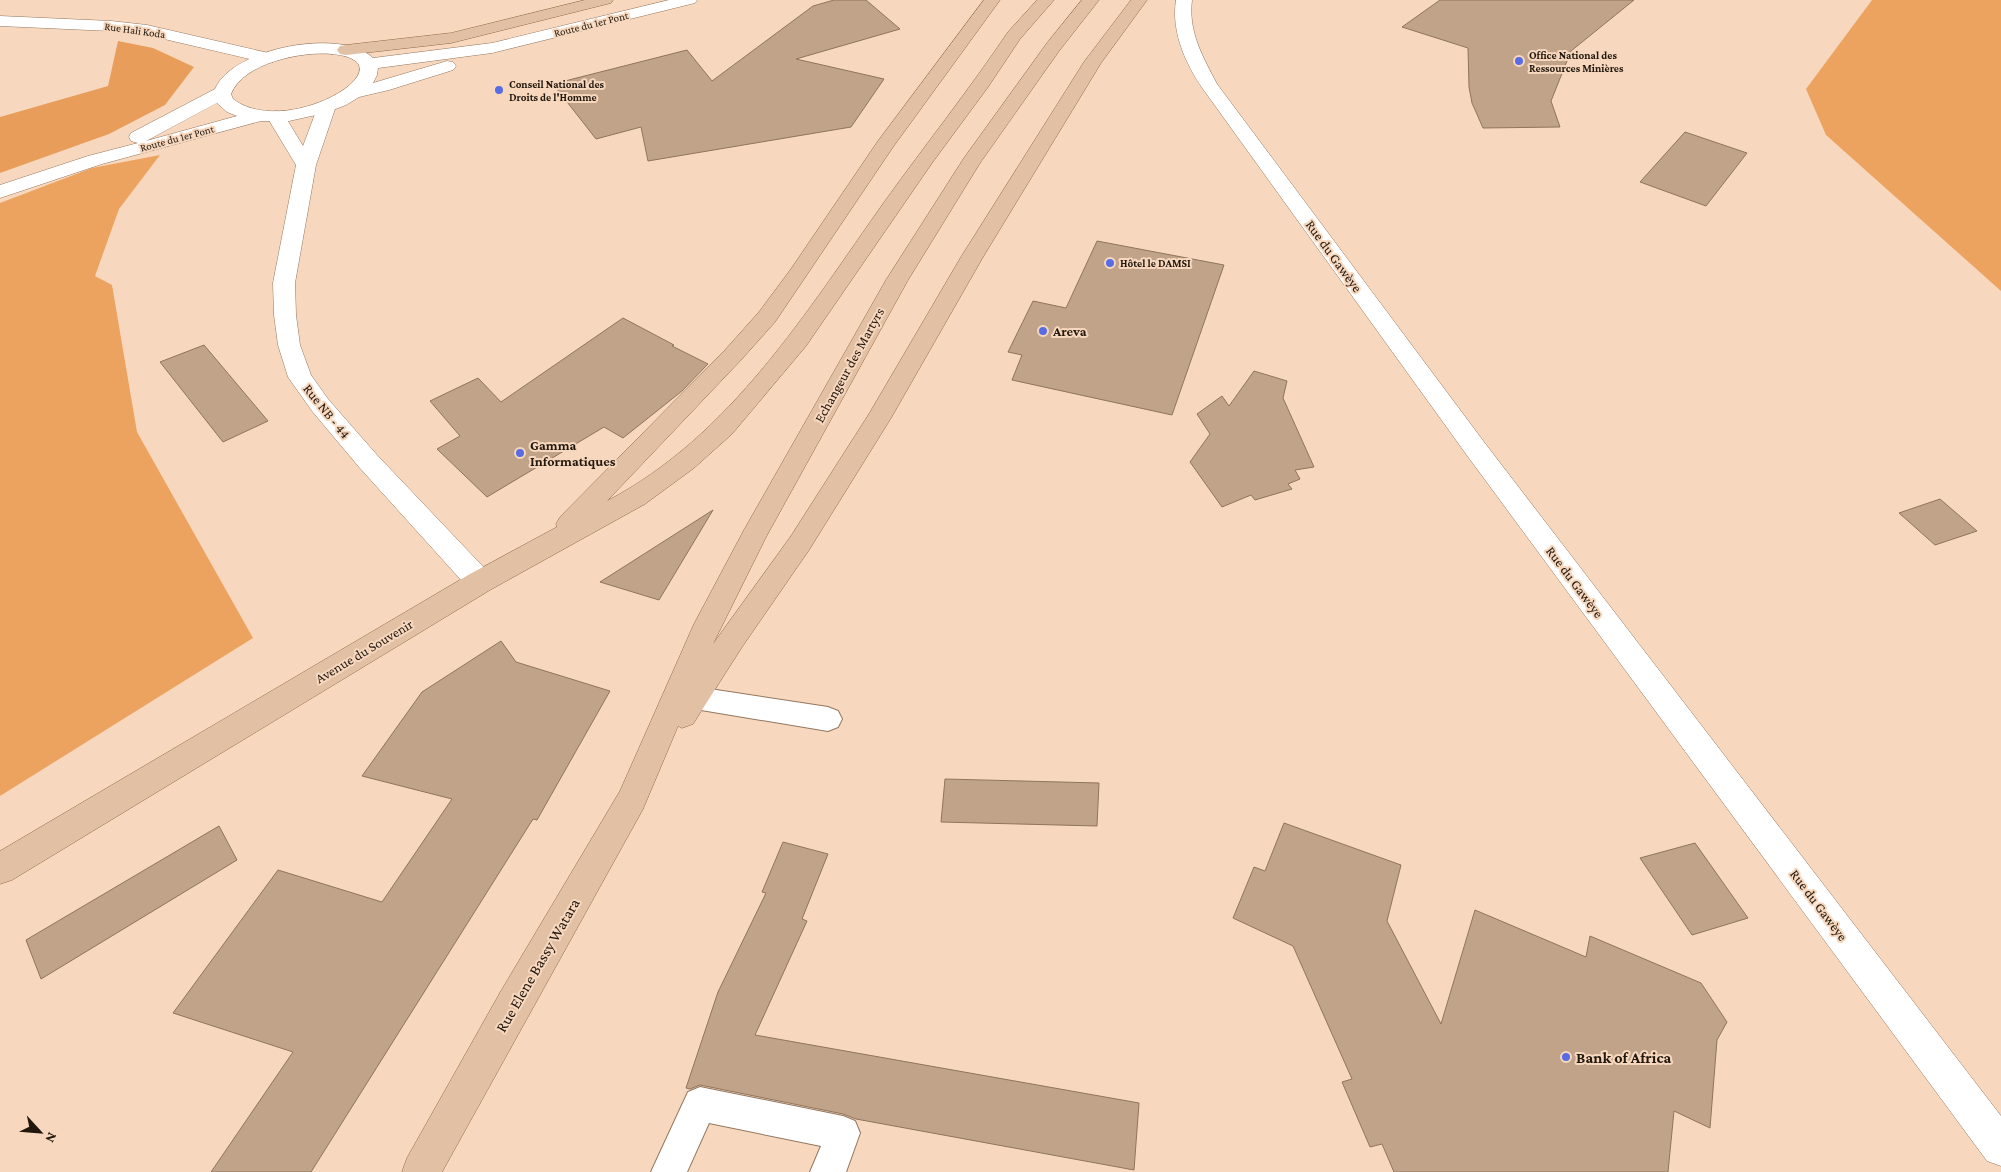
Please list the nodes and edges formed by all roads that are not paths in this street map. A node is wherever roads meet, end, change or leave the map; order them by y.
1 (605, 0) edge
2 (689, 0) edge
3 (1046, 0) edge
4 (1091, 0) edge
5 (1139, 0) edge
6 (1185, 2) edge
7 (984, 5) edge
8 (0, 21) edge
9 (492, 48) junction
10 (346, 50) junction
11 (266, 58) junction
12 (368, 64) junction
13 (223, 92) junction
14 (353, 93) junction
15 (327, 106) junction
16 (267, 117) junction
17 (95, 160) junction
18 (306, 165) junction
19 (0, 192) edge
20 (553, 541) junction
21 (480, 582) junction
22 (686, 696) junction
23 (828, 719) dead end
24 (651, 756) joint
25 (0, 869) edge
26 (2001, 1148) edge
27 (421, 1172) edge
28 (669, 1172) edge
29 (828, 1172) edge

1 - 10 main road
2 - 9 street, Route du 1er Pont
3 - 20 main road, Avenue du Souvenir
4 - 22 main road, Echangeur des Martyrs
5 - 22 main road
6 - 26 street, Rue du Gawèye
7 - 20 main road
8 - 11 street, Rue Hali Koda
9 - 12 street, Route du 1er Pont
9 - 14 street, Route du 1er Pont
10 - 11 street
10 - 12 street
11 - 13 street
12 - 14 street
13 - 16 street
13 - 17 street, Route du 1er Pont
14 - 15 street, Route du 1er Pont
15 - 16 street, Route du 1er Pont
15 - 18 street, Rue NB - 44
16 - 17 street, Route du 1er Pont
16 - 18 street
17 - 19 street, Route du 1er Pont
18 - 21 street, Rue NB - 44
20 - 21 main road, Avenue du Souvenir
21 - 25 main road, Avenue du Souvenir
22 - 23 lane
22 - 24 main road, Echangeur des Martyrs
24 - 27 main road, Rue Elene Bassy Watara
28 - 29 lane

